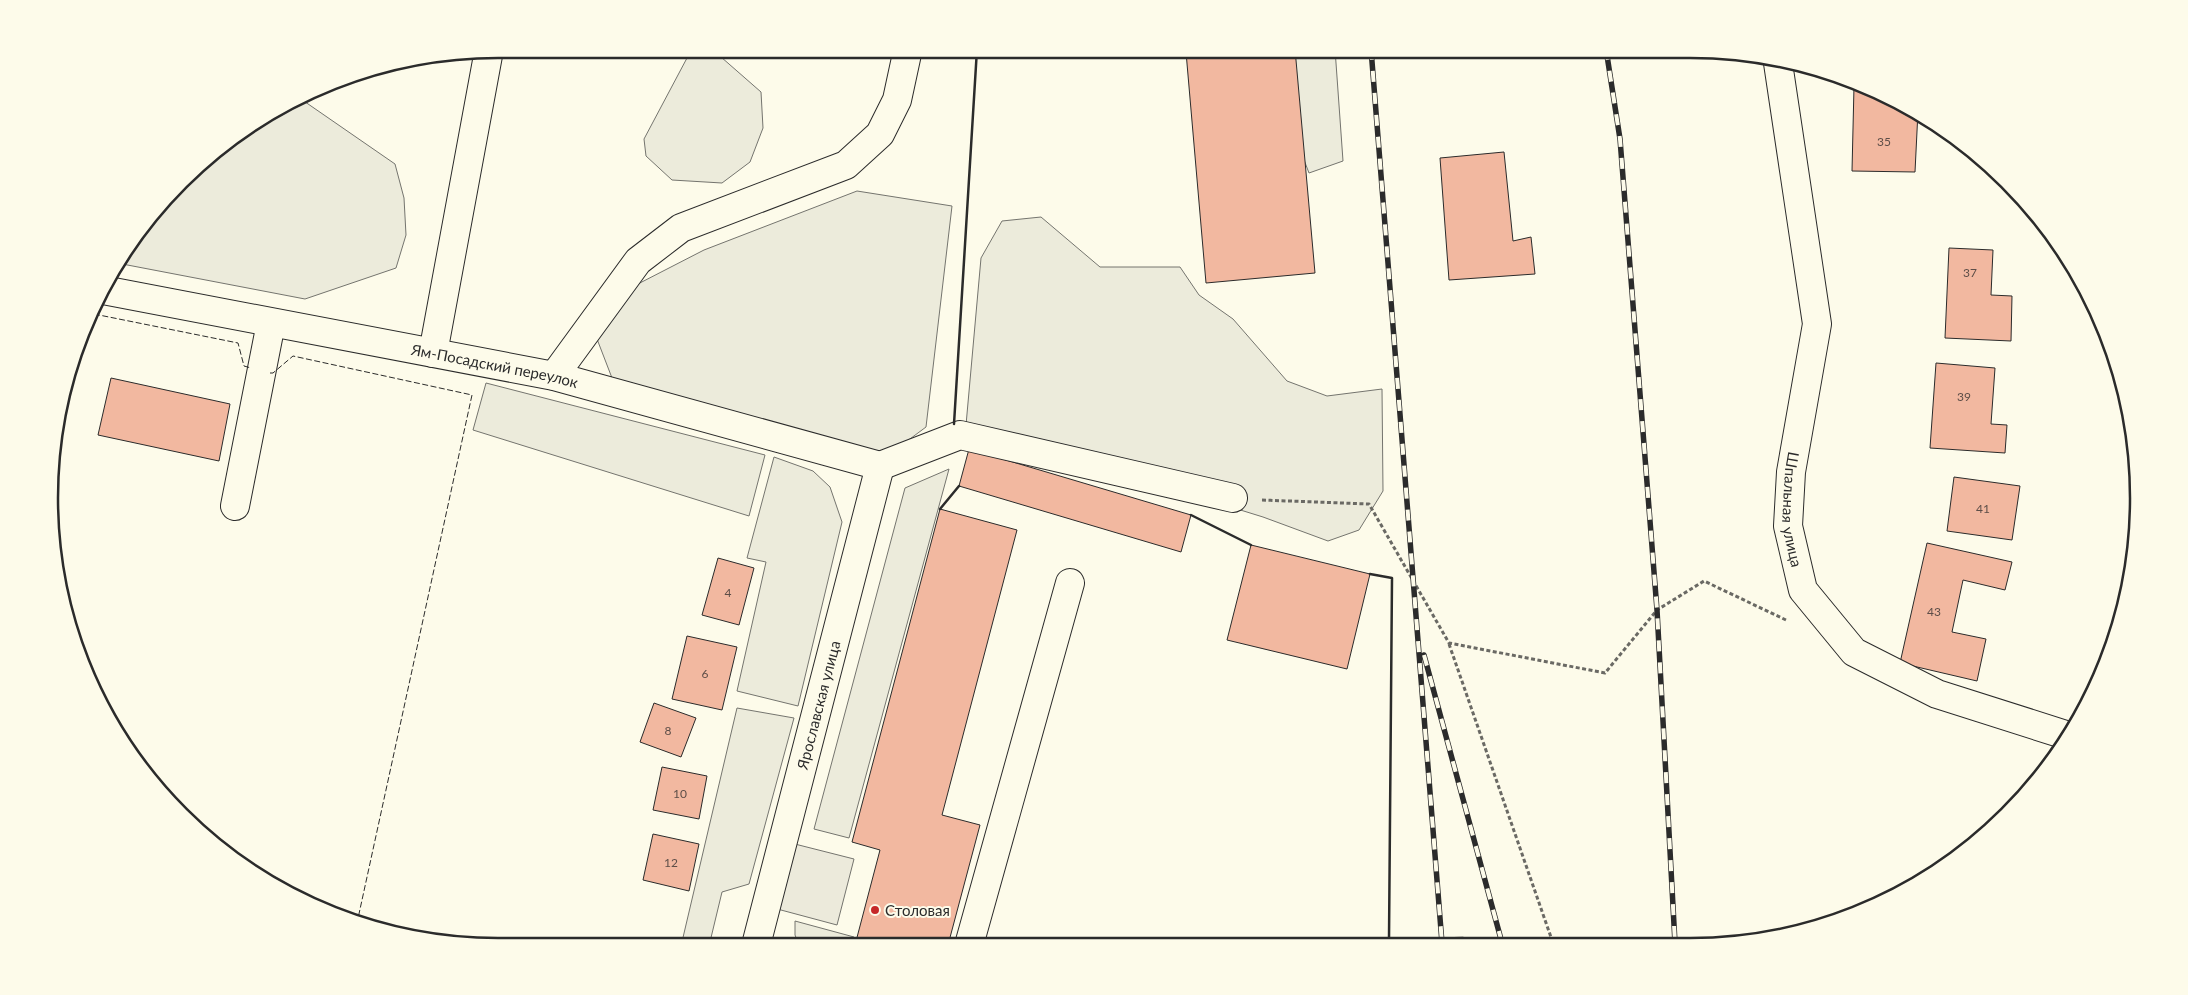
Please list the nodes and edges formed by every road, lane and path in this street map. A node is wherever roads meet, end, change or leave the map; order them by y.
1 (488, 58) edge
2 (906, 58) edge
3 (1779, 67) edge
4 (109, 291) edge
5 (271, 323) junction
6 (433, 353) junction
7 (554, 376) junction
8 (880, 466) junction
9 (1234, 498) joint
10 (235, 506) dead end
11 (1070, 583) dead end
12 (1792, 623) dead end
13 (1449, 643) junction
14 (2062, 734) edge
15 (758, 938) edge
16 (971, 938) edge
17 (1551, 938) edge

1 - 6 street
2 - 7 street
3 - 14 street, Шпальная улица
4 - 5 street, Ям-Посадский переулок
5 - 6 street, Ям-Посадский переулок
5 - 10 street
6 - 7 street, Ям-Посадский переулок
7 - 8 street, Ям-Посадский переулок
8 - 9 street
8 - 15 street, Ярославская улица
9 - 13 path
11 - 16 street
12 - 13 path
13 - 17 path

